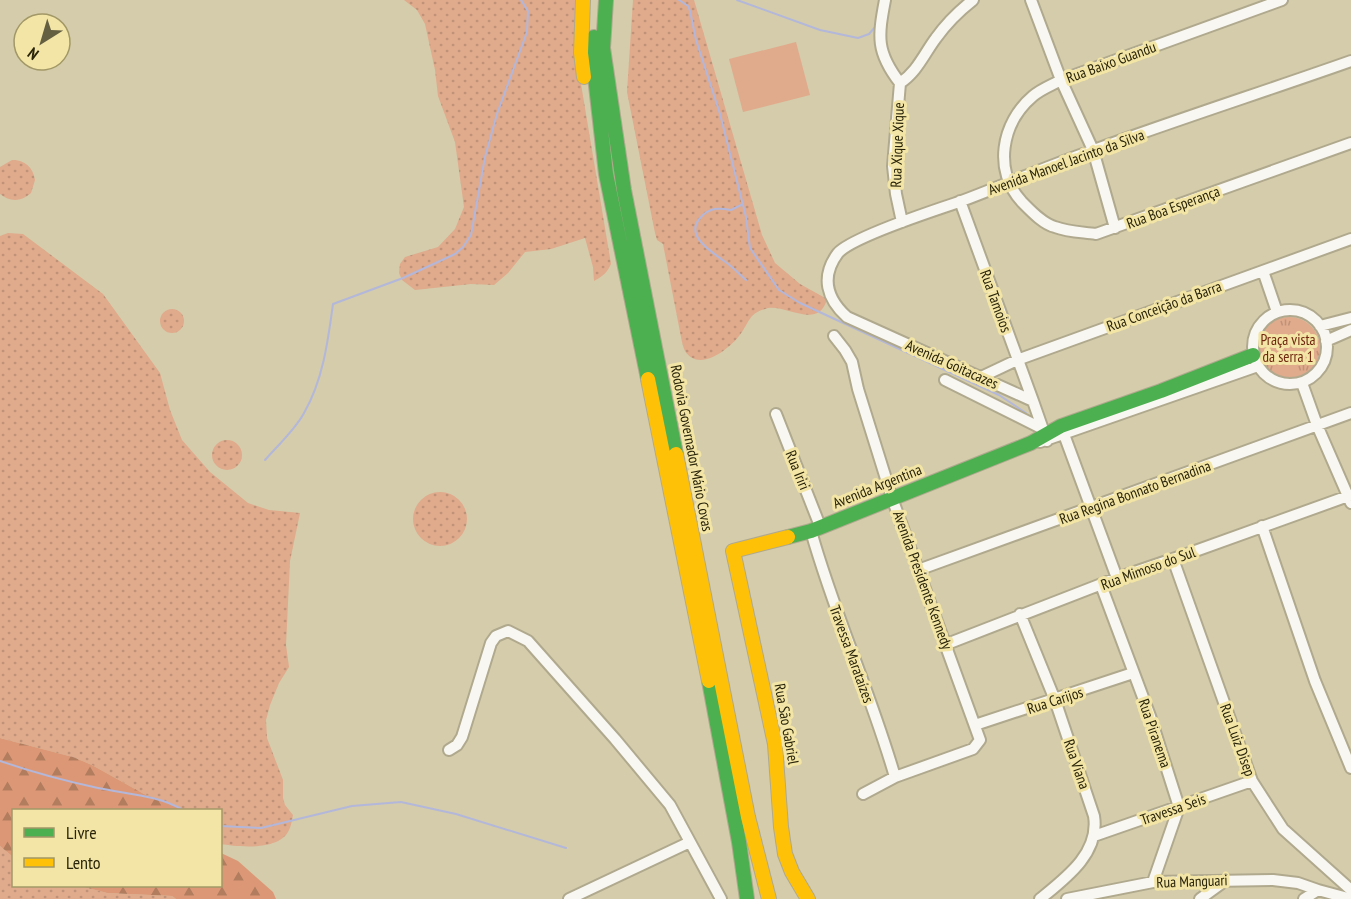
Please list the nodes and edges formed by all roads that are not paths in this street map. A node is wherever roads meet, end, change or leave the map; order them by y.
1 (583, 0) edge
2 (595, 0) edge
3 (606, 0) edge
4 (616, 0) edge
5 (885, 0) edge
6 (973, 0) edge
7 (1031, 0) edge
8 (1282, 0) edge
9 (603, 48) junction
10 (1351, 61) edge
11 (1061, 80) junction
12 (900, 83) junction
13 (1351, 143) edge
14 (1093, 150) junction
15 (606, 174) junction
16 (1008, 183) junction
17 (960, 201) junction
18 (902, 222) junction
19 (1115, 228) junction
20 (1351, 238) edge
21 (1263, 271) junction
22 (835, 306) joint
23 (1277, 312) junction
24 (1351, 318) edge
25 (1320, 326) junction
26 (1351, 330) edge
27 (834, 336) dead end
28 (1326, 341) junction
29 (1017, 360) junction
30 (1256, 361) junction
31 (979, 378) junction
32 (945, 380) dead end
33 (1302, 383) junction
34 (1033, 401) junction
35 (1351, 413) edge
36 (776, 414) dead end
37 (1317, 425) junction
38 (1063, 430) junction
39 (1045, 435) junction
40 (892, 498) junction
41 (1350, 498) edge
42 (1091, 508) junction
43 (1262, 526) junction
44 (815, 529) junction
45 (733, 551) joint
46 (1173, 560) junction
47 (918, 570) junction
48 (1117, 578) junction
49 (1101, 585) junction
50 (1020, 614) junction
51 (947, 644) junction
52 (1133, 673) junction
53 (1055, 700) junction
54 (975, 725) junction
55 (449, 750) dead end
56 (1348, 752) edge
57 (1351, 768) edge
58 (895, 777) junction
59 (1252, 781) junction
60 (863, 794) dead end
61 (1179, 807) junction
62 (1094, 836) junction
63 (690, 842) junction
64 (1226, 880) junction
65 (1153, 882) junction
66 (1318, 890) junction
67 (1351, 890) edge
68 (718, 898) edge
69 (569, 899) edge
70 (747, 899) edge
71 (769, 899) edge
72 (808, 899) edge
73 (1040, 899) edge
74 (1066, 899) edge
75 (1200, 899) edge
76 (1304, 899) edge
77 (1351, 899) edge

1 - 15 main road
2 - 15 main road, Rodovia Governador Mário Covas
3 - 9 main road, Rodovia Governador Mário Covas
4 - 9 main road
5 - 12 street, Rua Xique Xique
6 - 12 street
7 - 11 street
8 - 11 street, Rua Baixo Guandu
9 - 71 main road, Rodovia Governador Mário Covas
10 - 14 street, Avenida Manoel Jacinto da Silva
11 - 14 street
11 - 16 street, Rua Baixo Guandu
12 - 18 street, Rua Xique Xique
13 - 19 street, Rua Boa Esperança
14 - 16 street, Avenida Manoel Jacinto da Silva
14 - 19 street
15 - 70 main road, Rodovia Governador Mário Covas
16 - 17 street, Avenida Manoel Jacinto da Silva
16 - 19 street, Rua Boa Esperança
17 - 18 street, Avenida Manoel Jacinto da Silva
17 - 29 street, Rua Tamoios
18 - 22 street, Avenida Manoel Jacinto da Silva
20 - 21 street, Rua Conceição da Barra
21 - 23 street
21 - 29 street, Rua Conceição da Barra
22 - 31 street, Avenida Goitacazes
23 - 25 street
23 - 30 street
24 - 25 street
25 - 28 street
26 - 28 street
27 - 40 street, Avenida Presidente Kennedy
28 - 33 street
29 - 31 street, Rua Conceição da Barra
29 - 34 street, Rua Tamoios
30 - 33 street
30 - 38 main road, Avenida Argentina
31 - 34 street, Avenida Goitacazes
32 - 39 street
33 - 37 street
34 - 39 street
35 - 37 street, Rua Regina Bonnato Bernadina
36 - 44 street, Rua Iriri
37 - 41 street
37 - 42 street, Rua Regina Bonnato Bernadina
38 - 39 main road, Avenida Argentina
38 - 42 street
39 - 40 main road, Avenida Argentina
40 - 44 main road, Avenida Argentina
40 - 47 street, Avenida Presidente Kennedy
41 - 43 street, Rua Mimoso do Sul
42 - 47 street, Rua Regina Bonnato Bernadina
42 - 48 street
43 - 46 street, Rua Mimoso do Sul
43 - 56 street
44 - 45 main road, Avenida Argentina
44 - 58 street, Travessa Marataízes
45 - 72 main road, Rua São Gabriel
46 - 48 street, Rua Mimoso do Sul
46 - 59 street, Rua Luiz Disep
47 - 51 street, Avenida Presidente Kennedy
48 - 49 street, Rua Mimoso do Sul
49 - 50 street, Rua Mimoso do Sul
49 - 52 street, Rua Piranema
50 - 51 street, Rua Mimoso do Sul
50 - 53 street, Rua Viana
51 - 54 street, Avenida Presidente Kennedy
52 - 53 street, Rua Carijos
52 - 61 street, Rua Piranema
53 - 54 street, Rua Carijos
53 - 62 street, Rua Viana
54 - 58 street
55 - 63 street
56 - 57 street
58 - 60 street
59 - 61 street, Travessa Seis
59 - 67 street, Rua Luiz Disep
61 - 62 street, Travessa Seis
61 - 65 street
62 - 73 street
63 - 68 street
63 - 69 street
64 - 65 street, Rua Manguari
64 - 66 street, Rua Manguari
64 - 75 street
65 - 74 street, Rua Manguari
66 - 76 street
66 - 77 street, Rua Manguari

